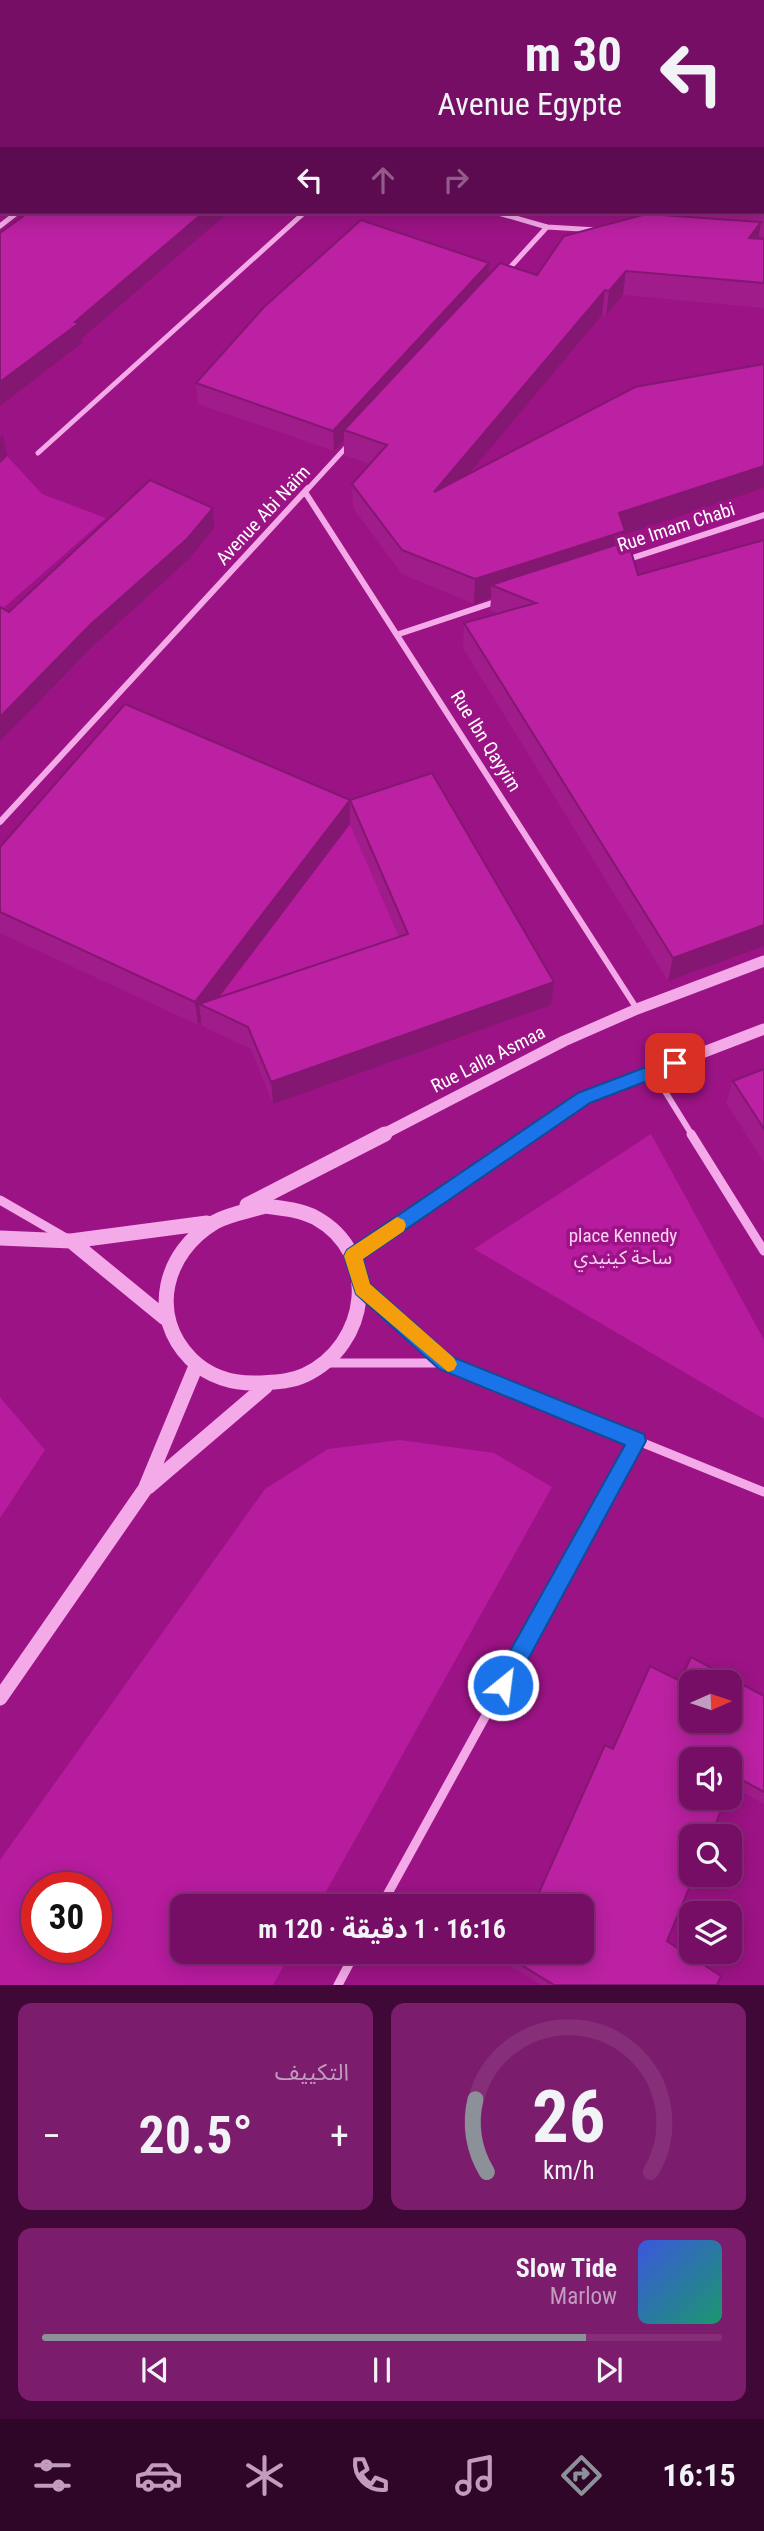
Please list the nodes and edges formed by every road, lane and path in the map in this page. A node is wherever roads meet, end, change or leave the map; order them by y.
1 (15, 214) edge
2 (303, 214) edge
3 (502, 214) edge
4 (0, 226) edge
5 (547, 227) junction
6 (602, 231) edge
7 (501, 278) edge
8 (361, 431) edge
9 (38, 453) dead end
10 (305, 492) junction
11 (764, 515) edge
12 (621, 561) edge
13 (503, 600) edge
14 (399, 634) junction
15 (0, 822) edge
16 (764, 961) edge
17 (637, 1009) junction
18 (764, 1029) edge
19 (653, 1072) junction
20 (0, 1200) edge
21 (238, 1210) junction
22 (208, 1223) junction
23 (0, 1238) edge
24 (71, 1241) junction
25 (764, 1251) edge
26 (353, 1256) junction
27 (362, 1288) junction
28 (165, 1318) junction
29 (326, 1363) junction
30 (446, 1363) junction
31 (196, 1366) junction
32 (266, 1387) junction
33 (637, 1441) junction
34 (145, 1489) junction
35 (764, 1492) edge
36 (0, 1698) edge
37 (389, 1894) edge
38 (349, 1964) edge
39 (338, 1985) edge

1 - 4 street
2 - 9 street
3 - 5 street
5 - 6 street
5 - 7 street
8 - 10 street, Avenue Abi Naïm
10 - 14 street, Rue Ibn Qayyim
10 - 15 street, Avenue Abi Naïm
11 - 12 street, Rue Imam Chabi
13 - 14 street
14 - 17 street, Rue Ibn Qayyim
16 - 17 street, Rue Lalla Asmaa
17 - 21 street, Rue Lalla Asmaa
18 - 19 street
19 - 25 street
19 - 26 street
20 - 24 street
21 - 22 street
21 - 26 street
22 - 24 street
22 - 28 street
23 - 24 street
24 - 28 street
26 - 27 street
27 - 29 street
27 - 30 street
28 - 31 street
29 - 30 street
29 - 32 street
30 - 33 street
31 - 32 street
31 - 34 street
32 - 34 street
33 - 35 street
33 - 37 street
34 - 36 street
38 - 39 street

